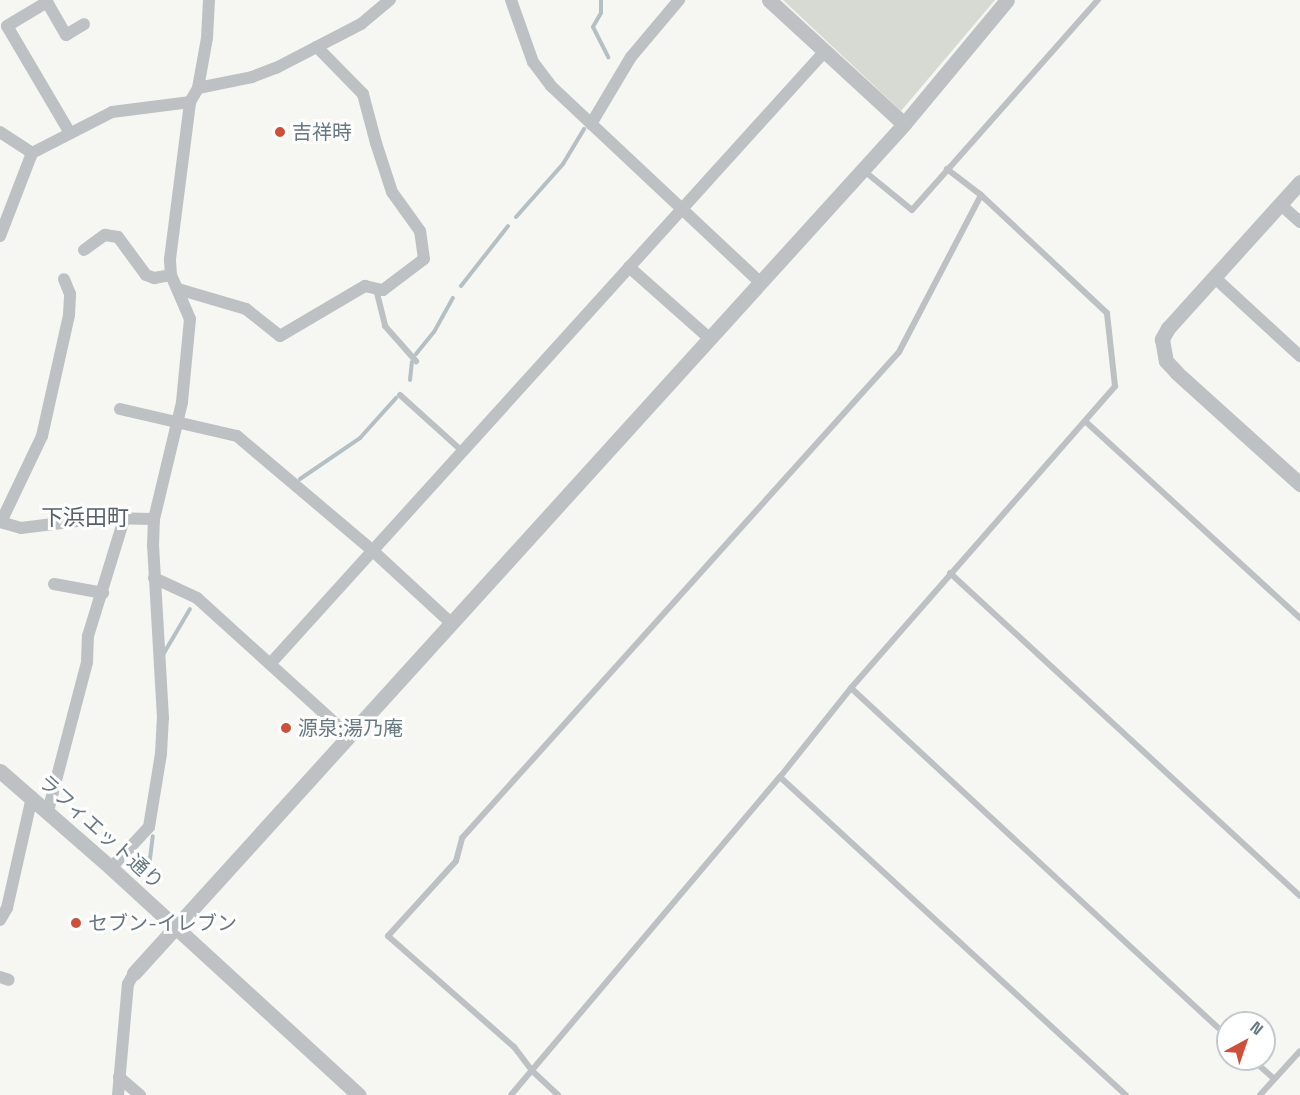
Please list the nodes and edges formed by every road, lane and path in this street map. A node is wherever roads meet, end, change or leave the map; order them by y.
1 (209, 0) edge
2 (390, 0) edge
3 (512, 0) edge
4 (679, 0) edge
5 (769, 0) edge
6 (1007, 0) edge
7 (1098, 0) edge
8 (84, 24) dead end
9 (317, 47) junction
10 (825, 51) junction
11 (198, 88) junction
12 (190, 102) junction
13 (591, 124) junction
14 (904, 124) junction
15 (0, 132) edge
16 (70, 133) junction
17 (32, 153) junction
18 (862, 170) junction
19 (947, 170) junction
20 (1300, 182) edge
21 (981, 195) junction
22 (1280, 204) junction
23 (681, 210) junction
24 (1300, 222) edge
25 (0, 236) edge
26 (84, 250) dead end
27 (630, 267) junction
28 (171, 275) junction
29 (1214, 277) junction
30 (64, 279) dead end
31 (760, 282) junction
32 (375, 288) junction
33 (178, 289) junction
34 (709, 338) junction
35 (1300, 356) edge
36 (416, 361) dead end
37 (400, 395) dead end
38 (120, 409) dead end
39 (1085, 422) junction
40 (177, 423) junction
41 (463, 451) junction
42 (1300, 484) edge
43 (124, 519) junction
44 (154, 519) junction
45 (0, 522) edge
46 (372, 551) junction
47 (950, 573) junction
48 (154, 578) junction
49 (54, 584) dead end
50 (103, 593) junction
51 (1300, 618) edge
52 (451, 623) junction
53 (270, 664) junction
54 (852, 688) junction
55 (349, 736) junction
56 (0, 771) edge
57 (780, 777) junction
58 (32, 797) junction
59 (48, 811) junction
60 (111, 868) junction
61 (1300, 896) edge
62 (0, 920) edge
63 (176, 927) junction
64 (134, 973) joint
65 (1216, 1025) edge
66 (1300, 1051) edge
67 (1265, 1071) edge
68 (533, 1072) junction
69 (119, 1077) junction
70 (1274, 1079) junction
71 (118, 1095) edge
72 (140, 1095) edge
73 (359, 1095) edge
74 (511, 1095) edge
75 (558, 1095) edge
76 (1126, 1095) edge
77 (1260, 1095) edge

1 - 11 street
2 - 9 street
3 - 13 street
4 - 13 street
5 - 10 street
6 - 14 street
7 - 19 lane
8 - 16 street
9 - 11 street
9 - 32 street
10 - 14 street
10 - 23 street
11 - 12 street
12 - 16 street
12 - 28 street
13 - 23 street
14 - 18 street
15 - 17 street
16 - 17 street
17 - 25 street
18 - 19 lane
18 - 31 street
19 - 21 lane
20 - 22 street
21 - 39 lane
21 - 68 lane
22 - 24 street
22 - 29 street
23 - 27 street
23 - 31 street
26 - 28 street
27 - 34 street
27 - 41 street
28 - 33 street
29 - 35 street
29 - 42 street
30 - 45 street
31 - 34 street
32 - 33 street
32 - 36 lane
33 - 40 street
34 - 52 street
37 - 41 lane
38 - 40 street
39 - 47 lane
39 - 51 lane
40 - 44 street
40 - 46 street
41 - 46 street
43 - 44 street
43 - 45 street
43 - 50 street
44 - 48 street
46 - 52 street
46 - 53 street
47 - 54 lane
47 - 61 lane
48 - 53 street
48 - 60 street
49 - 50 street
50 - 59 street
52 - 55 street
53 - 55 street
54 - 57 lane
54 - 65 lane
55 - 63 street
56 - 58 street, ラフィエット通り
57 - 68 lane
57 - 76 lane
58 - 59 street, ラフィエット通り
58 - 62 street
59 - 60 street, ラフィエット通り
60 - 63 street, ラフィエット通り
63 - 64 street
63 - 73 street, ラフィエット通り
64 - 69 street
66 - 70 lane
67 - 70 lane
68 - 74 lane
68 - 75 lane
69 - 71 street
69 - 72 street
70 - 77 lane

